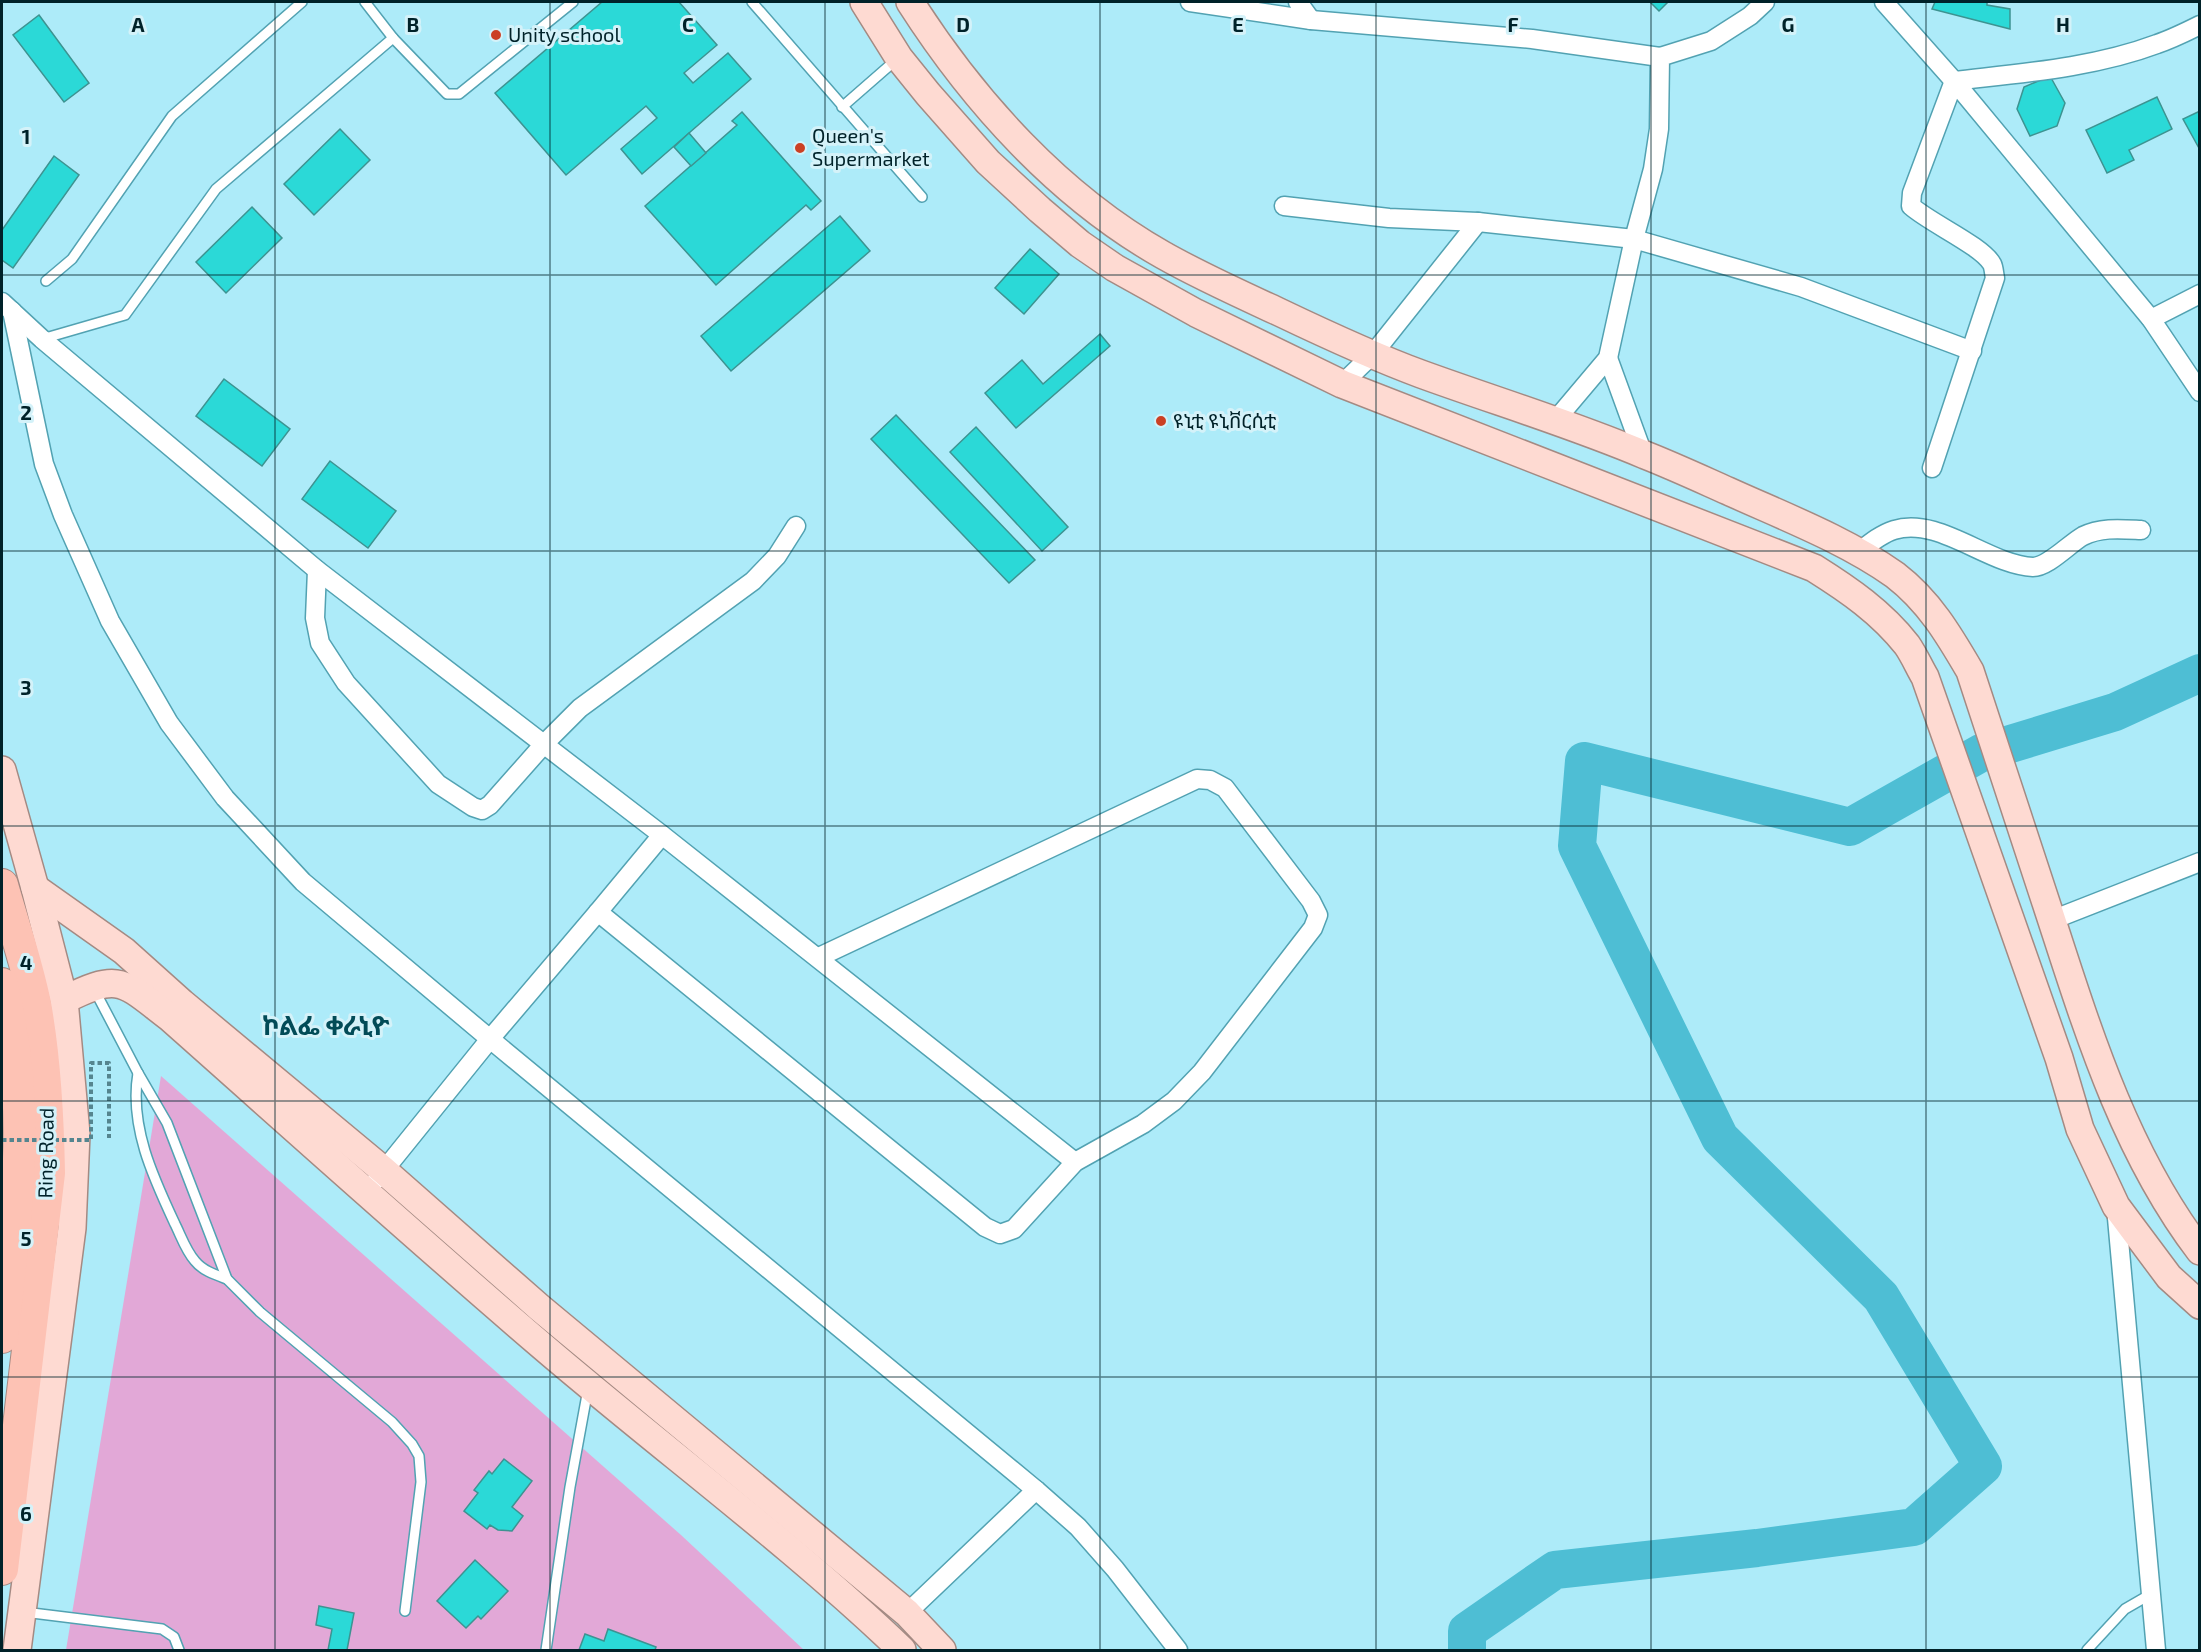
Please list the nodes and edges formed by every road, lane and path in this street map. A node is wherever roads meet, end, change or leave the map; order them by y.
1 (302, 2) edge
2 (365, 2) edge
3 (573, 2) edge
4 (752, 2) edge
5 (864, 2) edge
6 (910, 2) edge
7 (1190, 2) edge
8 (1298, 2) edge
9 (1765, 2) edge
10 (1884, 2) edge
11 (1311, 20) junction
12 (2199, 25) edge
13 (393, 38) junction
14 (1660, 57) junction
15 (899, 58) junction
16 (1954, 81) junction
17 (843, 107) junction
18 (922, 196) dead end
19 (1284, 206) dead end
20 (1478, 222) junction
21 (1634, 239) junction
22 (46, 281) dead end
23 (2199, 294) edge
24 (7, 307) edge
25 (2151, 320) junction
26 (42, 339) junction
27 (1972, 351) junction
28 (1373, 354) junction
29 (1608, 358) junction
30 (1342, 384) junction
31 (2199, 392) edge
32 (1554, 422) junction
33 (1643, 454) junction
34 (1932, 468) dead end
35 (796, 526) dead end
36 (2141, 530) dead end
37 (1859, 552) junction
38 (317, 570) junction
39 (544, 744) junction
40 (2, 770) edge
41 (662, 835) junction
42 (2199, 862) edge
43 (2, 885) edge
44 (35, 888) junction
45 (598, 912) junction
46 (2052, 920) junction
47 (819, 957) junction
48 (2, 984) edge
49 (93, 986) junction
50 (64, 1000) junction
51 (490, 1039) junction
52 (138, 1073) junction
53 (109, 1138) dead end
54 (2, 1140) edge
55 (1075, 1162) junction
56 (383, 1170) junction
57 (367, 1193) junction
58 (2116, 1206) junction
59 (2176, 1220) junction
60 (2147, 1250) junction
61 (2199, 1251) edge
62 (227, 1279) junction
63 (2199, 1305) edge
64 (2, 1337) edge
65 (589, 1384) junction
66 (1036, 1490) junction
67 (2, 1569) edge
68 (2151, 1594) junction
69 (405, 1611) dead end
70 (21, 1612) junction
71 (907, 1613) junction
72 (17, 1650) edge
73 (179, 1650) edge
74 (546, 1650) edge
75 (902, 1650) edge
76 (942, 1650) edge
77 (1178, 1650) edge
78 (2087, 1650) edge
79 (2156, 1650) edge
80 (2164, 1650) edge

1 - 22 lane
2 - 13 lane
3 - 13 lane
4 - 17 lane
5 - 15 main road
6 - 28 main road
7 - 11 street
8 - 11 street
9 - 14 street
10 - 16 street
11 - 14 street
12 - 16 street
13 - 26 lane
14 - 21 street
15 - 17 lane
15 - 30 main road
16 - 25 street
16 - 27 street
17 - 18 lane
19 - 20 street
20 - 21 street
20 - 28 street
21 - 27 street
21 - 29 street
23 - 25 street
24 - 26 street
24 - 51 street
25 - 31 street
26 - 38 street
27 - 34 street
28 - 30 street
28 - 32 main road
29 - 32 street
29 - 33 street
30 - 58 main road
32 - 33 main road
33 - 37 main road
35 - 39 street
36 - 37 street
37 - 46 main road
38 - 39 street
38 - 39 street
39 - 41 street
40 - 44 main road
41 - 45 street
41 - 47 street
42 - 46 street
43 - 67 highway, Ring Road
44 - 50 main road
44 - 56 main road
45 - 51 street
45 - 55 street
46 - 59 main road
47 - 55 street
47 - 55 street
48 - 64 highway, Ring Road
49 - 50 main road
49 - 52 lane
49 - 57 main road
50 - 70 main road
51 - 56 street
51 - 66 street
52 - 62 lane
52 - 62 lane
53 - 54 path, bridge
56 - 57 street
56 - 71 main road
57 - 65 main road
58 - 60 main road
58 - 68 street
59 - 60 main road
59 - 61 main road
60 - 63 main road
62 - 69 lane
65 - 74 lane
65 - 75 main road
66 - 71 street
66 - 77 street
68 - 78 lane
68 - 79 street
70 - 72 main road
70 - 73 lane
71 - 76 main road
79 - 80 street

